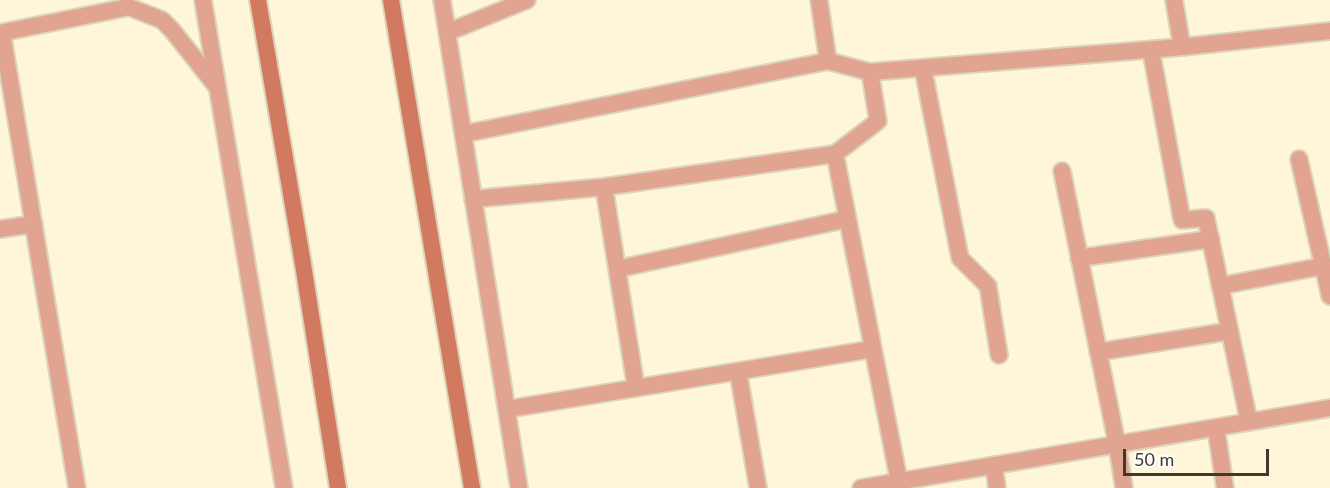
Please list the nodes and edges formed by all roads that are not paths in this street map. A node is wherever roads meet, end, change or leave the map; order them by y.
1 (203, 0) edge
2 (258, 0) edge
3 (391, 0) edge
4 (442, 0) edge
5 (527, 0) edge
6 (819, 0) edge
7 (1174, 0) edge
8 (1330, 31) edge
9 (448, 32) junction
10 (1, 33) edge
11 (1182, 47) junction
12 (1150, 50) junction
13 (828, 60) junction
14 (923, 68) junction
15 (870, 72) junction
16 (218, 89) junction
17 (463, 134) junction
18 (835, 154) junction
19 (1299, 159) dead end
20 (1062, 171) dead end
21 (604, 187) junction
22 (473, 199) junction
23 (847, 219) junction
24 (34, 224) junction
25 (0, 229) edge
26 (1210, 239) junction
27 (1079, 258) junction
28 (1323, 266) junction
29 (618, 269) junction
30 (1220, 286) junction
31 (1330, 296) edge
32 (1230, 331) junction
33 (873, 349) junction
34 (1098, 352) junction
35 (999, 355) dead end
36 (738, 371) junction
37 (636, 388) junction
38 (1330, 408) edge
39 (508, 409) junction
40 (1249, 422) junction
41 (1216, 428) junction
42 (1117, 444) junction
43 (994, 465) junction
44 (892, 484) edge
45 (77, 488) edge
46 (284, 488) edge
47 (338, 488) edge
48 (472, 488) edge
49 (519, 488) edge
50 (758, 488) edge
51 (861, 488) edge
52 (997, 488) edge
53 (1124, 488) edge
54 (1225, 488) edge

1 - 16 street
2 - 47 main road
3 - 48 main road
4 - 9 street
5 - 9 street
6 - 13 street
7 - 11 street
8 - 11 street
9 - 17 street
10 - 16 street
10 - 24 street
11 - 12 street
12 - 14 street
12 - 26 street
13 - 15 street
13 - 17 street
14 - 15 street
14 - 35 street
15 - 18 street
16 - 46 street
17 - 22 street
18 - 21 street
18 - 23 street
19 - 28 street
20 - 27 street
21 - 22 street
21 - 29 street
22 - 39 street
23 - 29 street
23 - 33 street
24 - 25 street
24 - 45 street
26 - 27 street
26 - 30 street
27 - 34 street
28 - 30 street
28 - 31 street
29 - 37 street
30 - 32 street
32 - 34 street
32 - 40 street
33 - 36 street
33 - 44 street
34 - 42 street
36 - 37 street
36 - 50 street
37 - 39 street
38 - 40 street
39 - 49 street
40 - 41 street
41 - 42 street
41 - 54 street
42 - 43 street
42 - 53 street
43 - 44 street
43 - 52 street
44 - 51 street

